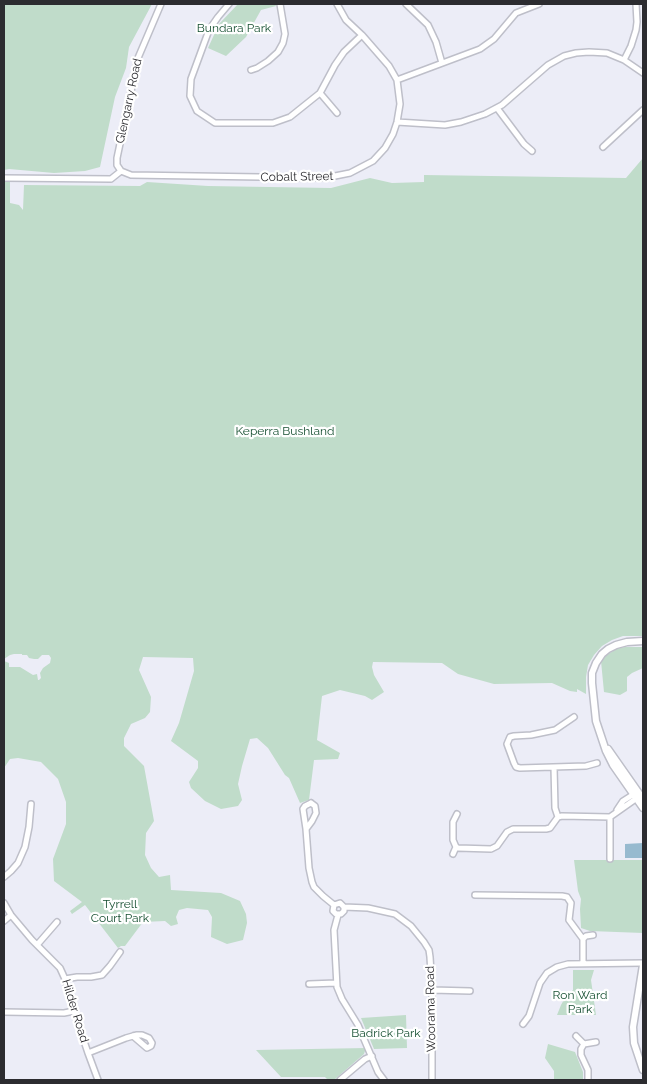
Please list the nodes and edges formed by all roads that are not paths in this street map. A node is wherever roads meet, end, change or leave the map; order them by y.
1 (161, 4) edge
2 (229, 4) edge
3 (280, 4) edge
4 (337, 4) edge
5 (406, 4) edge
6 (539, 4) edge
7 (636, 4) edge
8 (362, 35) junction
9 (624, 60) junction
10 (442, 63) junction
11 (251, 70) dead end
12 (643, 73) edge
13 (397, 80) junction
14 (320, 93) junction
15 (497, 108) junction
16 (643, 110) edge
17 (337, 113) dead end
18 (397, 122) junction
19 (603, 147) dead end
20 (532, 150) dead end
21 (121, 171) junction
22 (4, 178) edge
23 (643, 641) edge
24 (574, 717) dead end
25 (597, 763) dead end
26 (554, 767) junction
27 (638, 796) edge
28 (31, 804) dead end
29 (643, 808) edge
30 (457, 814) dead end
31 (612, 815) junction
32 (558, 817) junction
33 (306, 829) dead end
34 (456, 847) junction
35 (453, 854) dead end
36 (610, 858) dead end
37 (4, 876) edge
38 (475, 895) dead end
39 (4, 903) edge
40 (334, 905) junction
41 (344, 907) junction
42 (11, 915) junction
43 (338, 915) junction
44 (4, 920) edge
45 (57, 922) dead end
46 (593, 935) dead end
47 (583, 939) junction
48 (37, 945) junction
49 (120, 952) dead end
50 (583, 963) junction
51 (643, 964) edge
52 (65, 979) junction
53 (336, 983) junction
54 (309, 984) dead end
55 (432, 990) junction
56 (470, 991) dead end
57 (74, 1011) junction
58 (4, 1012) edge
59 (524, 1024) dead end
60 (133, 1036) dead end
61 (576, 1036) dead end
62 (596, 1042) dead end
63 (584, 1044) junction
64 (88, 1053) junction
65 (372, 1056) junction
66 (643, 1070) edge
67 (98, 1080) edge
68 (340, 1080) edge
69 (384, 1080) edge
70 (432, 1080) edge
71 (588, 1080) edge

1 - 21 street, Glengarry Road
2 - 14 street
3 - 11 street
4 - 8 street, Cobalt Street
5 - 10 street
6 - 10 street
7 - 9 street
8 - 13 street, Cobalt Street
8 - 14 street
9 - 12 street
9 - 15 street
10 - 13 street
13 - 18 street, Cobalt Street
14 - 17 street
15 - 18 street
15 - 20 street
16 - 19 street
18 - 21 street, Cobalt Street
21 - 22 street
23 - 27 main road
24 - 26 street
25 - 26 street
26 - 32 street
27 - 29 main road
27 - 31 street
28 - 37 street
30 - 34 street
31 - 32 street
31 - 36 street
32 - 34 street
33 - 40 street
34 - 35 street
38 - 47 street
39 - 42 street, Hilder Road
40 - 41 street, Woorama Road
40 - 43 street
41 - 43 street
41 - 55 street, Woorama Road
42 - 44 street
42 - 48 street, Hilder Road
43 - 53 street
45 - 48 street
46 - 47 street
47 - 50 street
48 - 52 street, Hilder Road
49 - 52 street
50 - 51 street
50 - 59 street
51 - 66 main road
52 - 57 street, Hilder Road
53 - 54 street
53 - 65 street
55 - 56 street
55 - 70 street, Woorama Road
57 - 58 street
57 - 64 street, Hilder Road
60 - 64 street
61 - 63 street
62 - 63 street
63 - 71 street
64 - 67 street, Hilder Road
65 - 68 street
65 - 69 street

